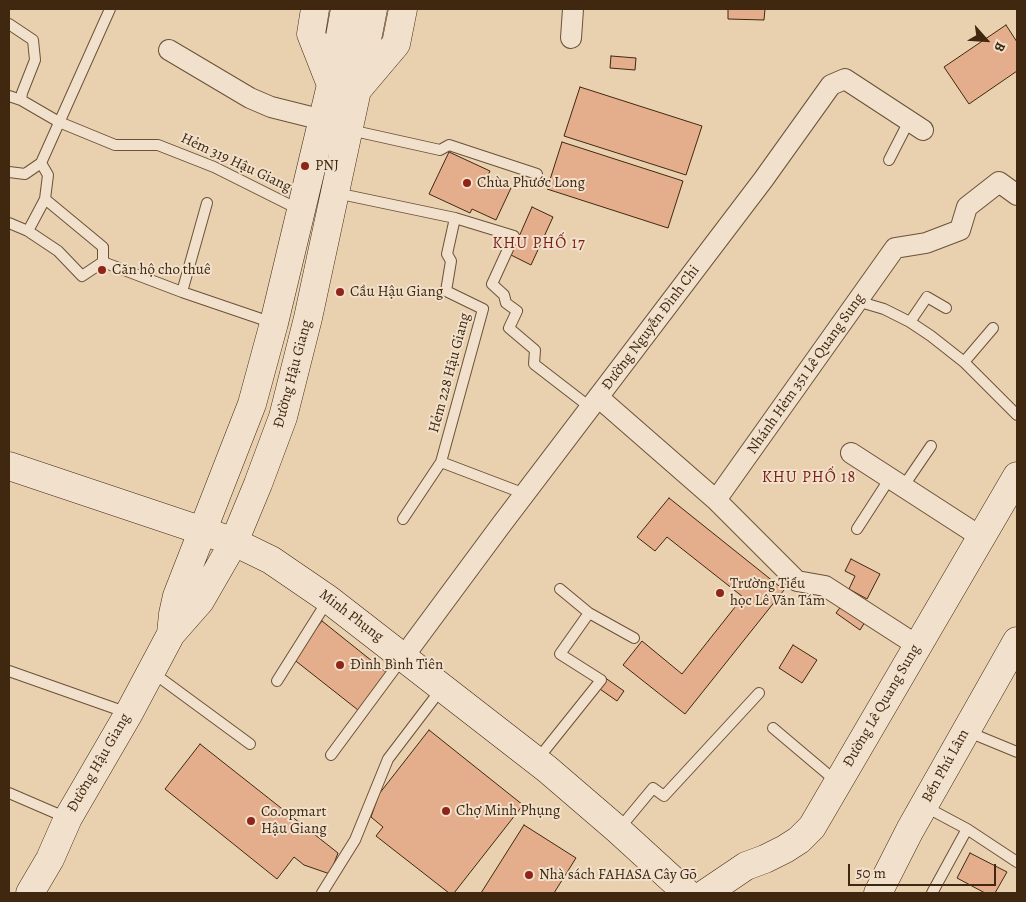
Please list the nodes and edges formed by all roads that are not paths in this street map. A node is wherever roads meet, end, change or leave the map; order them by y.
1 (110, 9) edge
2 (316, 9) edge
3 (344, 9) edge
4 (404, 9) edge
5 (573, 9) edge
6 (373, 10) edge
7 (9, 24) edge
8 (570, 38) dead end
9 (169, 50) dead end
10 (344, 88) junction
11 (9, 96) edge
12 (21, 100) junction
13 (323, 120) junction
14 (59, 122) junction
15 (916, 125) joint
16 (349, 130) junction
17 (889, 160) dead end
18 (41, 163) junction
19 (9, 172) edge
20 (537, 174) dead end
21 (335, 193) junction
22 (1017, 195) edge
23 (45, 200) junction
24 (207, 203) dead end
25 (301, 210) junction
26 (455, 218) junction
27 (9, 223) edge
28 (28, 231) junction
29 (103, 262) junction
30 (182, 292) junction
31 (857, 301) junction
32 (946, 308) dead end
33 (910, 322) junction
34 (274, 323) junction
35 (993, 328) dead end
36 (964, 362) junction
37 (595, 402) junction
38 (1017, 416) edge
39 (931, 446) dead end
40 (851, 453) dead end
41 (441, 462) junction
42 (9, 466) edge
43 (1017, 476) edge
44 (896, 482) junction
45 (525, 494) junction
46 (716, 500) junction
47 (403, 519) dead end
48 (857, 529) dead end
49 (203, 531) junction
50 (981, 537) junction
51 (234, 542) junction
52 (560, 589) dead end
53 (328, 599) junction
54 (589, 613) junction
55 (171, 634) junction
56 (634, 638) dead end
57 (1017, 641) edge
58 (918, 646) junction
59 (404, 656) junction
60 (9, 671) edge
61 (151, 671) junction
62 (277, 681) dead end
63 (443, 687) junction
64 (759, 693) dead end
65 (129, 713) junction
66 (773, 728) dead end
67 (965, 731) junction
68 (250, 744) dead end
69 (1017, 752) edge
70 (331, 755) dead end
71 (536, 761) junction
72 (838, 783) junction
73 (9, 793) edge
74 (924, 806) junction
75 (68, 818) junction
76 (967, 829) junction
77 (618, 830) junction
78 (1017, 862) edge
79 (30, 893) edge
80 (322, 893) edge
81 (687, 893) edge
82 (706, 893) edge
83 (878, 893) edge
84 (932, 893) edge

1 - 14 lane
2 - 10 main road
3 - 10 main road, Đường Hậu Giang
4 - 10 main road, Đường Hậu Giang
5 - 8 street
6 - 10 main road, Đường Hậu Giang
7 - 12 lane
9 - 13 street
10 - 13 main road, Đường Hậu Giang
10 - 16 main road, Đường Hậu Giang
11 - 12 lane, Hẻm 319 Hậu Giang
12 - 14 lane, Hẻm 319 Hậu Giang
13 - 25 main road, Đường Hậu Giang
14 - 18 lane
14 - 25 lane, Hẻm 319 Hậu Giang
15 - 17 lane
15 - 37 street, Đường Nguyễn Đình Chi
16 - 20 lane
16 - 21 main road, Đường Hậu Giang
18 - 19 lane
18 - 23 lane
21 - 26 lane
21 - 51 main road, Đường Hậu Giang
22 - 31 street, Nhánh Hẻm 351 Lê Quang Sung
23 - 28 lane
23 - 29 lane
24 - 30 lane
25 - 34 main road, Đường Hậu Giang
26 - 37 lane
26 - 41 lane, Hẻm 228 Hậu Giang
27 - 28 lane
28 - 29 lane
29 - 30 lane
30 - 34 lane
31 - 33 lane
31 - 46 street, Nhánh Hẻm 351 Lê Quang Sung
32 - 33 lane
33 - 36 lane
34 - 49 main road, Đường Hậu Giang
35 - 36 lane
36 - 38 lane
37 - 45 street, Đường Nguyễn Đình Chi
37 - 46 street
39 - 44 lane
40 - 44 street
41 - 45 lane
41 - 47 lane, Hẻm 228 Hậu Giang
42 - 49 main road, Minh Phụng
43 - 50 main road, Đường Lê Quang Sung
44 - 48 lane
44 - 50 street
45 - 59 street, Đường Nguyễn Đình Chi
46 - 58 street
49 - 51 main road, Minh Phụng
49 - 55 main road, Đường Hậu Giang
50 - 58 main road, Đường Lê Quang Sung
51 - 53 main road, Minh Phụng
51 - 55 main road, Đường Hậu Giang
52 - 54 lane
53 - 59 main road, Minh Phụng
53 - 62 lane
54 - 56 lane
54 - 71 lane
55 - 61 main road, Đường Hậu Giang
57 - 67 main road, Bến Phú Lâm
58 - 72 main road, Đường Lê Quang Sung
59 - 63 main road, Minh Phụng
59 - 70 lane
60 - 65 lane
61 - 65 main road, Đường Hậu Giang
61 - 68 lane
63 - 71 main road, Minh Phụng
63 - 80 lane
64 - 77 lane
65 - 75 main road, Đường Hậu Giang
66 - 72 lane
67 - 69 lane
67 - 74 main road, Bến Phú Lâm
71 - 77 main road, Minh Phụng
72 - 82 main road, Đường Lê Quang Sung
73 - 75 lane
74 - 76 lane
74 - 83 main road, Bến Phú Lâm
75 - 79 main road, Đường Hậu Giang
76 - 78 lane
76 - 84 lane
77 - 81 main road, Minh Phụng

